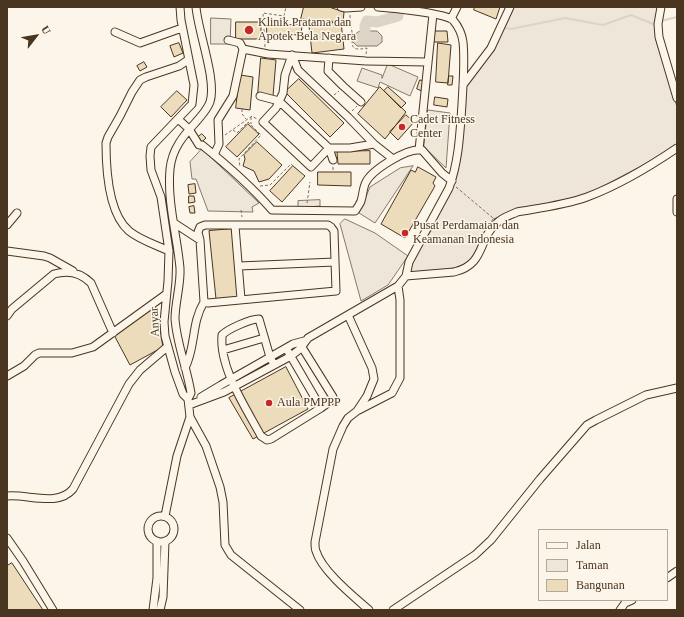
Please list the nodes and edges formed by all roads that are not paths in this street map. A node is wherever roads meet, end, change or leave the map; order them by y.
1 (180, 7) edge
2 (196, 7) edge
3 (341, 7) edge
4 (361, 7) edge
5 (378, 7) edge
6 (510, 7) edge
7 (661, 7) edge
8 (453, 12) edge
9 (433, 14) junction
10 (182, 28) junction
11 (115, 32) dead end
12 (228, 40) dead end
13 (243, 50) junction
14 (292, 55) junction
15 (329, 58) junction
16 (188, 60) junction
17 (428, 62) junction
18 (463, 86) junction
19 (260, 96) dead end
20 (677, 98) edge
21 (279, 101) junction
22 (361, 102) dead end
23 (178, 119) junction
24 (189, 129) junction
25 (374, 144) junction
26 (329, 148) junction
27 (677, 148) edge
28 (419, 150) junction
29 (214, 155) junction
30 (393, 159) junction
31 (333, 160) dead end
32 (451, 182) junction
33 (677, 199) edge
34 (677, 212) edge
35 (17, 213) dead end
36 (174, 223) junction
37 (7, 225) edge
38 (239, 226) junction
39 (200, 240) junction
40 (168, 250) junction
41 (7, 251) edge
42 (335, 262) junction
43 (239, 266) junction
44 (75, 272) junction
45 (406, 276) junction
46 (398, 286) junction
47 (165, 295) junction
48 (241, 299) junction
49 (204, 302) junction
50 (348, 315) junction
51 (7, 316) edge
52 (113, 333) junction
53 (264, 338) junction
54 (302, 343) junction
55 (167, 347) junction
56 (286, 348) junction
57 (223, 350) junction
58 (291, 356) junction
59 (270, 357) junction
60 (274, 365) junction
61 (185, 368) junction
62 (7, 376) edge
63 (233, 383) junction
64 (677, 388) edge
65 (189, 399) junction
66 (321, 408) junction
67 (357, 411) junction
68 (190, 417) junction
69 (7, 496) edge
70 (165, 516) junction
71 (7, 538) edge
72 (157, 541) junction
73 (165, 541) junction
74 (14, 548) junction
75 (7, 552) edge
76 (677, 571) edge
77 (668, 577) edge
78 (630, 601) edge
79 (53, 610) edge
80 (153, 610) edge
81 (160, 610) edge
82 (300, 610) edge
83 (368, 610) edge
84 (393, 610) edge
85 (620, 610) edge

1 - 10 street, Anyar
2 - 24 street, Anyar
3 - 4 street
5 - 9 street
6 - 18 street
7 - 20 street
8 - 9 street
8 - 18 street
9 - 17 street
10 - 11 street
10 - 16 street, Anyar
12 - 13 street
13 - 14 street
13 - 29 street
14 - 15 street
14 - 21 street
14 - 25 street
15 - 17 street
15 - 22 street
16 - 23 street, Anyar
16 - 40 street
17 - 28 street
18 - 32 street
19 - 21 street
21 - 26 street
21 - 26 street
23 - 24 street
23 - 40 street, Anyar
24 - 29 street
24 - 36 street, Anyar
25 - 26 street
25 - 30 street
26 - 31 street
27 - 45 street
28 - 30 street
28 - 32 street
29 - 30 street
32 - 45 street
33 - 34 street
35 - 37 street
36 - 39 street
36 - 61 street, Anyar
38 - 39 street
38 - 42 street
38 - 43 street
39 - 49 street
40 - 47 street, Anyar
41 - 44 street
42 - 43 street
42 - 48 street
43 - 48 street
44 - 51 street
44 - 52 street
45 - 46 street
46 - 50 street
46 - 67 street
47 - 52 street
47 - 55 street, Anyar
48 - 49 street
49 - 61 street
50 - 54 street
50 - 67 street
52 - 62 street
53 - 57 street
53 - 57 street
53 - 59 street
54 - 56 street
54 - 58 street
54 - 66 street
55 - 65 street, Anyar
55 - 69 street
56 - 58 street
56 - 59 street
57 - 63 street
58 - 60 street
58 - 66 street
59 - 60 street
59 - 63 street
60 - 63 street
61 - 65 street, Anyar
63 - 65 street
63 - 66 street
64 - 84 street
65 - 68 street, Anyar
67 - 83 street
68 - 70 street
68 - 82 street, Anyar
70 - 72 street
70 - 73 street
71 - 74 street
72 - 73 street
72 - 80 street
73 - 81 street
74 - 75 street
74 - 79 street
76 - 77 street
78 - 85 street

